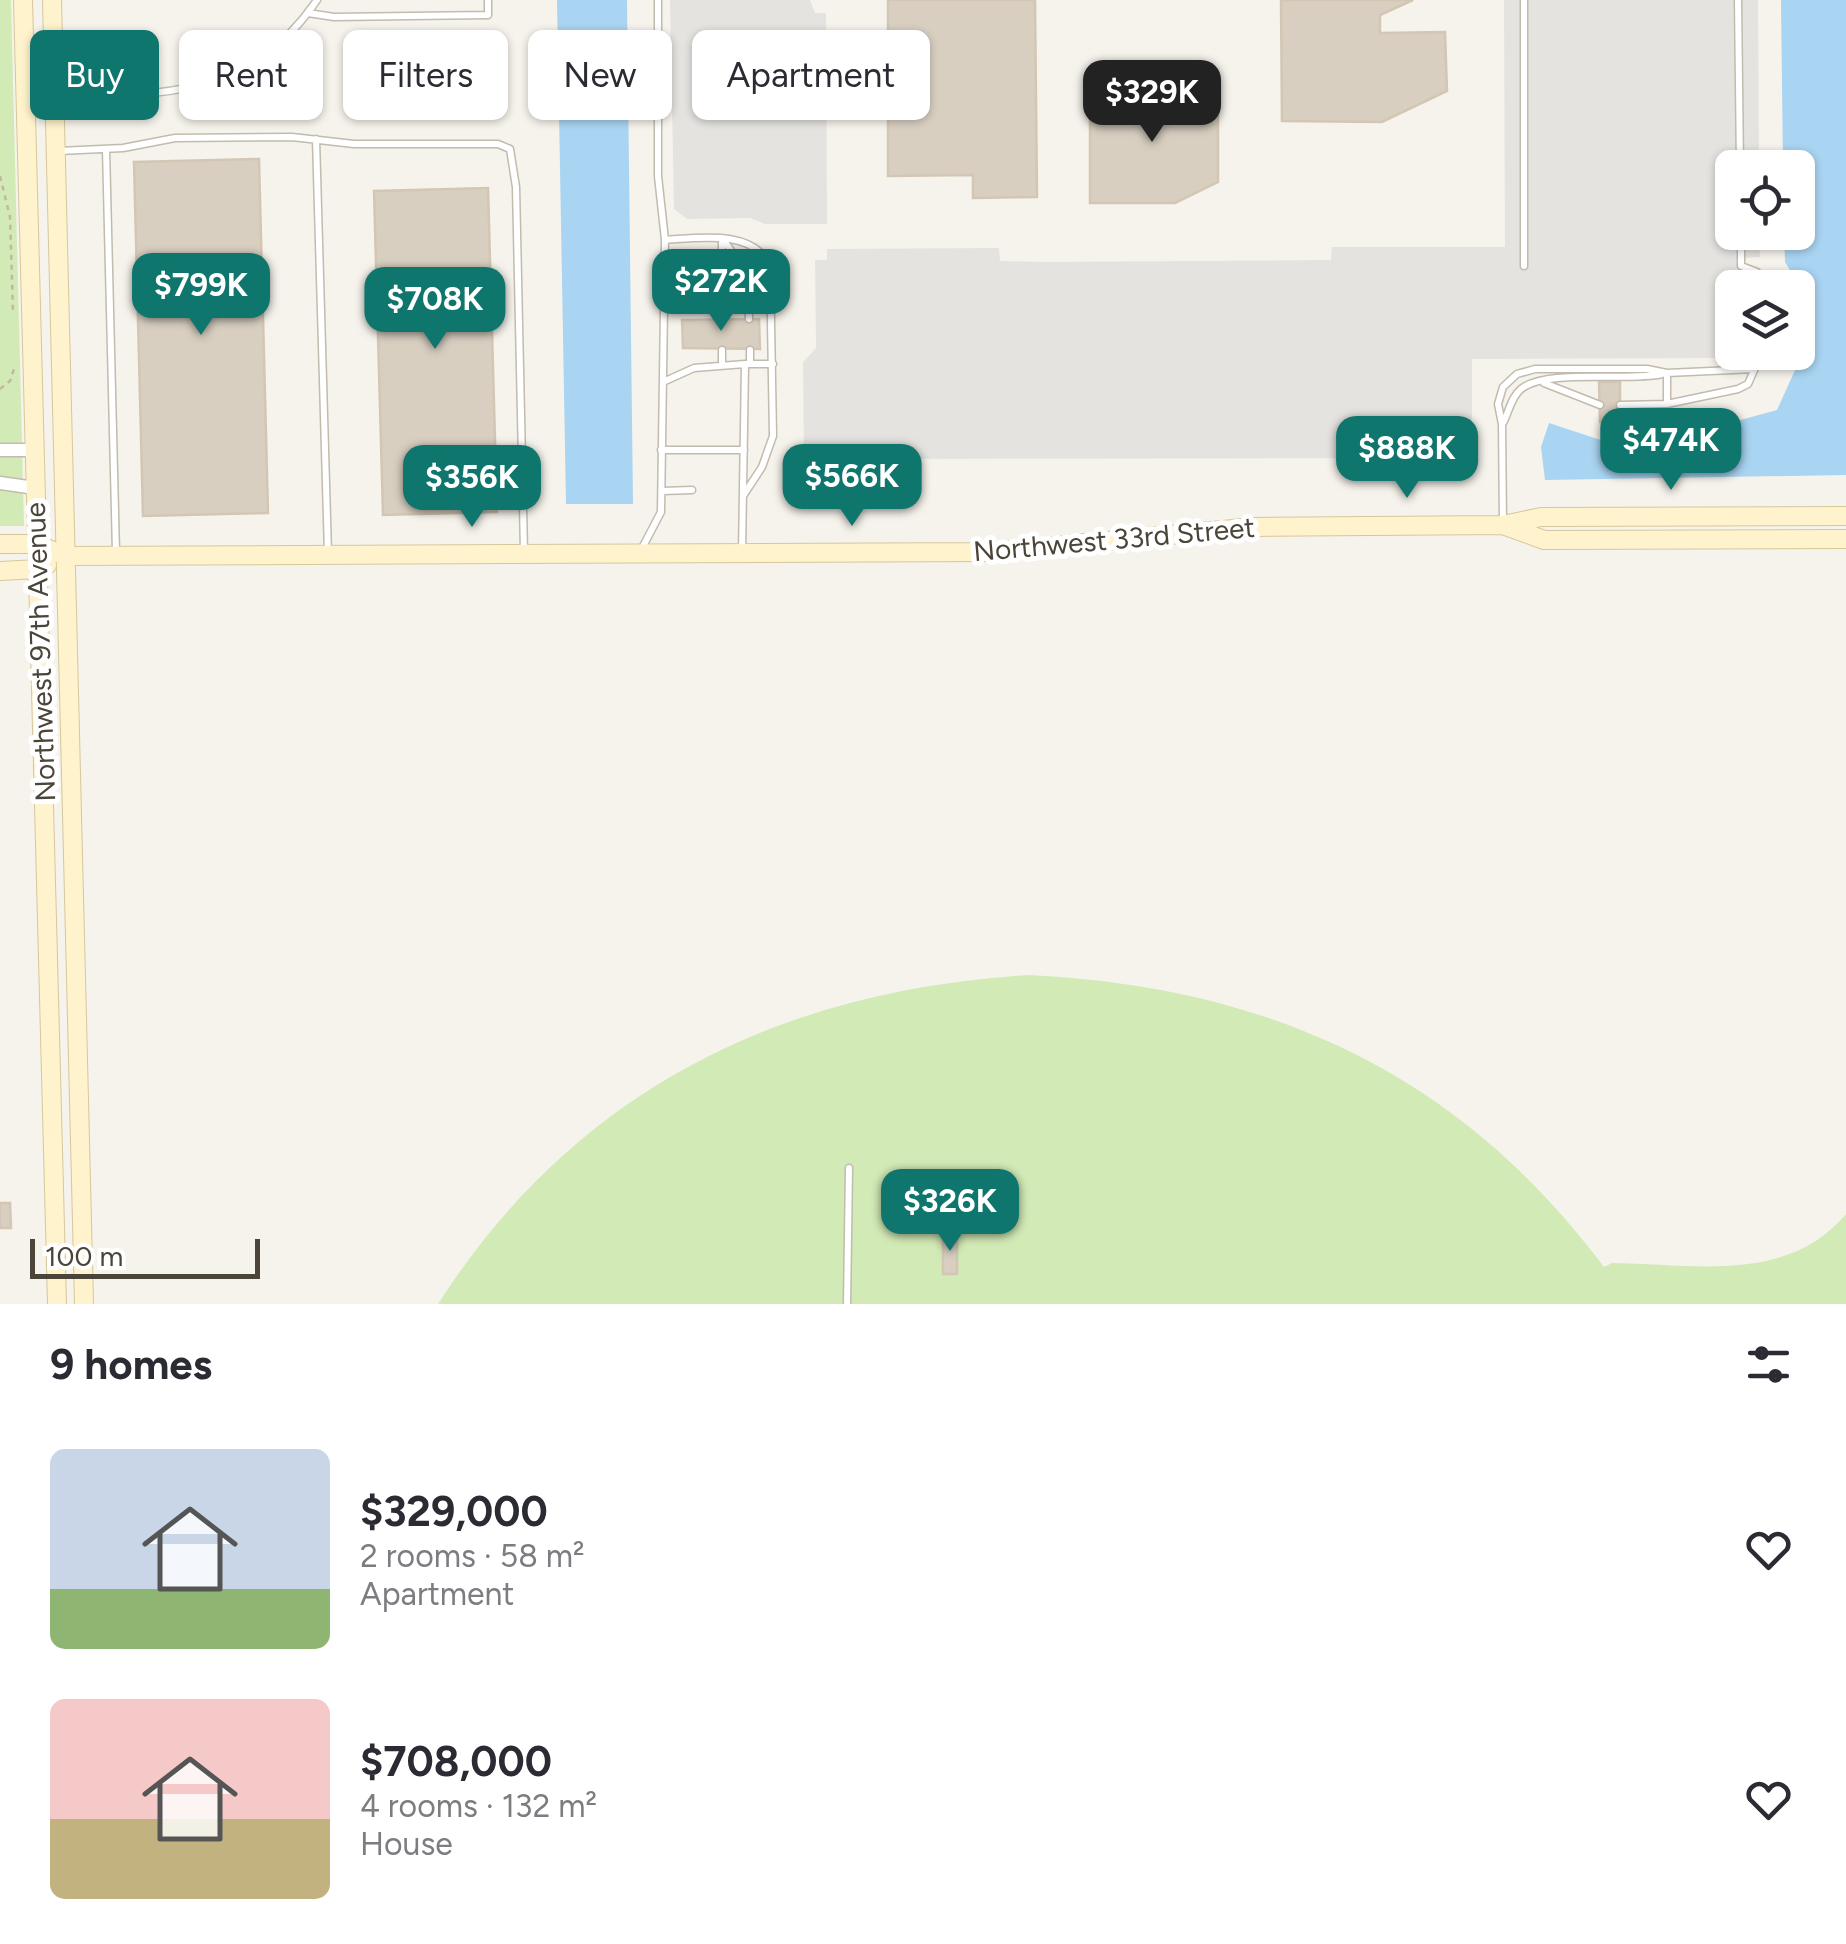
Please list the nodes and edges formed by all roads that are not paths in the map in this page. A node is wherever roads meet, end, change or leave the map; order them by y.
1 (22, 0) edge
2 (52, 0) edge
3 (317, 0) edge
4 (488, 0) edge
5 (658, 0) edge
6 (1524, 0) edge
7 (1738, 0) edge
8 (308, 14) junction
9 (53, 30) edge
10 (159, 94) edge
11 (54, 120) edge
12 (316, 139) junction
13 (106, 149) junction
14 (1740, 150) edge
15 (55, 151) junction
16 (26, 152) junction
17 (722, 239) junction
18 (665, 240) junction
19 (1741, 250) edge
20 (1524, 266) dead end
21 (1752, 270) edge
22 (749, 319) dead end
23 (722, 320) dead end
24 (722, 350) dead end
25 (750, 350) dead end
26 (747, 364) junction
27 (773, 364) junction
28 (722, 365) junction
29 (1719, 370) edge
30 (1753, 370) edge
31 (1667, 373) junction
32 (662, 382) junction
33 (1538, 382) junction
34 (1667, 404) junction
35 (1600, 405) dead end
36 (1620, 405) dead end
37 (1502, 424) junction
38 (0, 450) edge
39 (34, 450) junction
40 (662, 450) junction
41 (744, 450) junction
42 (0, 483) edge
43 (35, 488) junction
44 (692, 490) dead end
45 (662, 491) junction
46 (742, 496) junction
47 (1846, 516) edge
48 (1502, 525) junction
49 (1846, 538) edge
50 (0, 544) edge
51 (37, 544) junction
52 (640, 553) junction
53 (328, 554) junction
54 (524, 554) junction
55 (742, 554) junction
56 (116, 555) junction
57 (65, 556) junction
58 (38, 569) junction
59 (0, 570) edge
60 (849, 1168) dead end
61 (57, 1304) edge
62 (84, 1304) edge
63 (848, 1304) edge

1 - 16 street, Northwest 97th Avenue
2 - 9 street, Northwest 97th Avenue
3 - 8 lane
4 - 8 lane
5 - 18 lane
6 - 20 lane
7 - 14 lane
8 - 10 lane
11 - 15 street, Northwest 97th Avenue
12 - 13 lane
12 - 53 lane
12 - 54 lane
13 - 15 lane
13 - 56 lane
15 - 16 street
15 - 57 street, Northwest 97th Avenue
16 - 39 street, Northwest 97th Avenue
17 - 18 lane
17 - 22 lane
17 - 23 lane
17 - 27 lane
18 - 32 lane
19 - 21 lane
24 - 28 lane
25 - 26 lane
26 - 27 lane
26 - 28 lane
26 - 41 lane
27 - 46 lane
28 - 32 lane
29 - 31 lane
30 - 34 lane
31 - 33 lane
31 - 34 lane
31 - 37 lane
32 - 40 lane
33 - 35 lane
33 - 37 lane
34 - 36 lane
37 - 48 lane
38 - 39 street
39 - 43 street, Northwest 97th Avenue
40 - 41 lane
40 - 45 lane
41 - 46 lane
42 - 43 street
43 - 51 street, Northwest 97th Avenue
44 - 45 lane
45 - 52 lane
46 - 55 lane
47 - 48 street, Northwest 33rd Street
48 - 49 street, Northwest 33rd Street
48 - 55 street, Northwest 33rd Street
50 - 51 street, Northwest 33rd Street
51 - 57 street, Northwest 33rd Street
51 - 58 street, Northwest 97th Avenue
52 - 54 street, Northwest 33rd Street
52 - 55 street, Northwest 33rd Street
53 - 54 street, Northwest 33rd Street
53 - 56 street, Northwest 33rd Street
56 - 57 street, Northwest 33rd Street
57 - 58 street, Northwest 33rd Street
57 - 62 street, Northwest 97th Avenue
58 - 59 street, Northwest 33rd Street
58 - 61 street, Northwest 97th Avenue
60 - 63 lane

